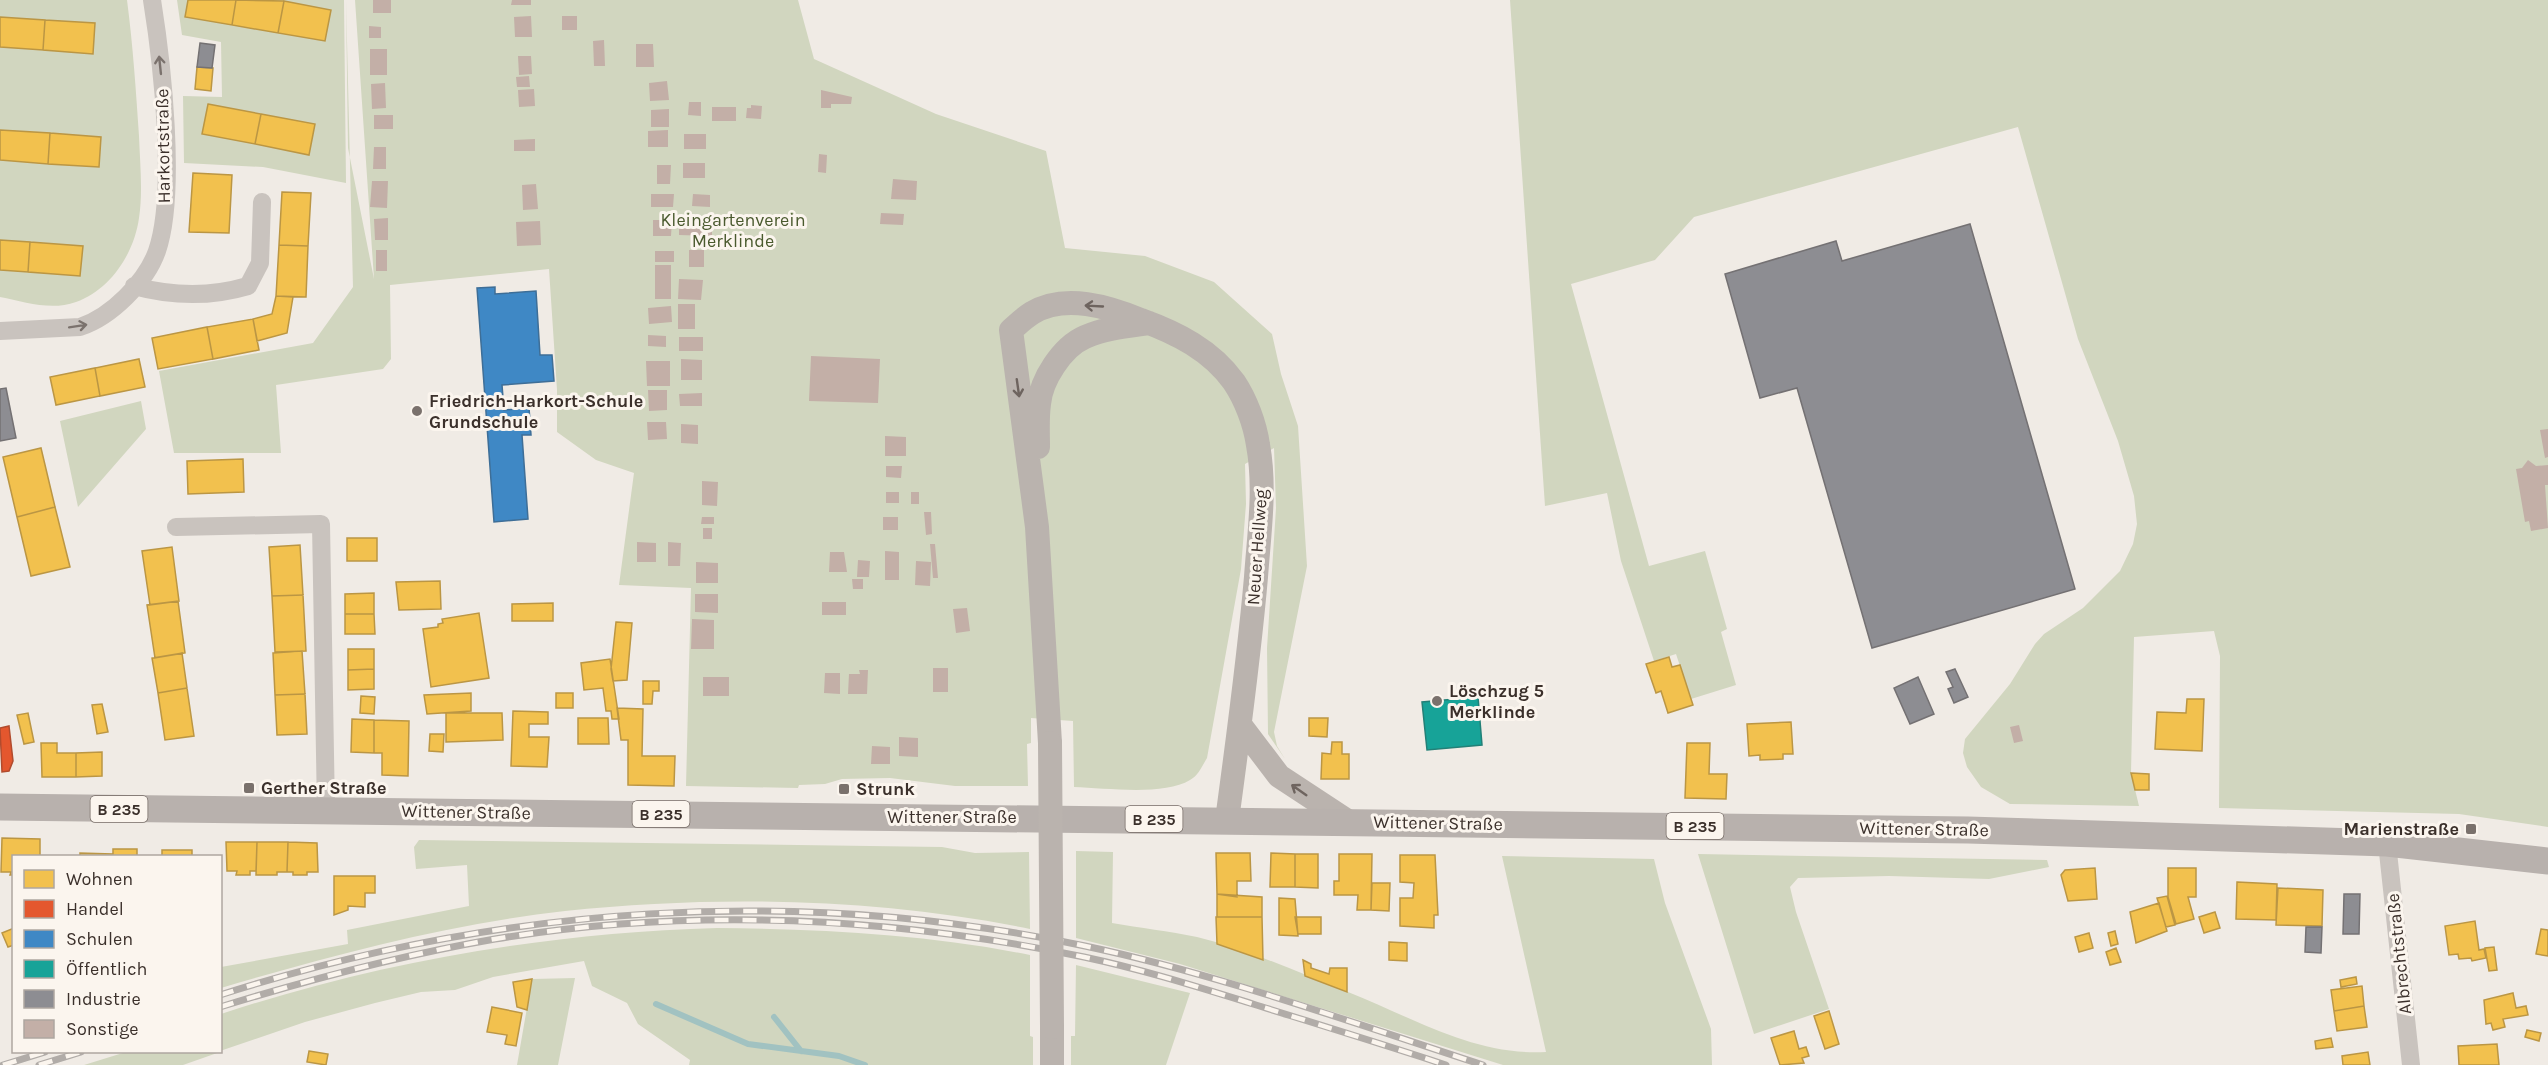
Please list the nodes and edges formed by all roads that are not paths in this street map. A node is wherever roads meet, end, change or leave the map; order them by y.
1 (152, 0) edge
2 (262, 202) dead end
3 (134, 286) junction
4 (1149, 323) junction
5 (0, 331) edge
6 (176, 527) dead end
7 (1037, 527) junction
8 (1241, 726) junction
9 (0, 807) edge
10 (326, 811) junction
11 (1227, 820) junction
12 (1349, 822) junction
13 (2386, 843) junction
14 (2548, 861) edge
15 (1052, 1065) edge
16 (2411, 1065) edge

3 -> 1 street, Harkortstraße
2 - 3 street
5 -> 3 street, Harkortstraße
4 - 7 main road, Neuer Hellweg
4 -> 7 main road, Neuer Hellweg
4 - 8 main road, Neuer Hellweg
6 - 10 street
7 - 15 main road, Neuer Hellweg, bridge
8 - 11 main road, Neuer Hellweg
12 -> 8 main road
9 - 10 main road, Wittener Straße / B 235
10 - 11 main road, Wittener Straße / B 235
11 - 12 main road, Wittener Straße / B 235
12 - 13 main road, Wittener Straße / B 235
13 - 14 main road, Wittener Straße / B 235
13 - 16 street, Albrechtstraße

